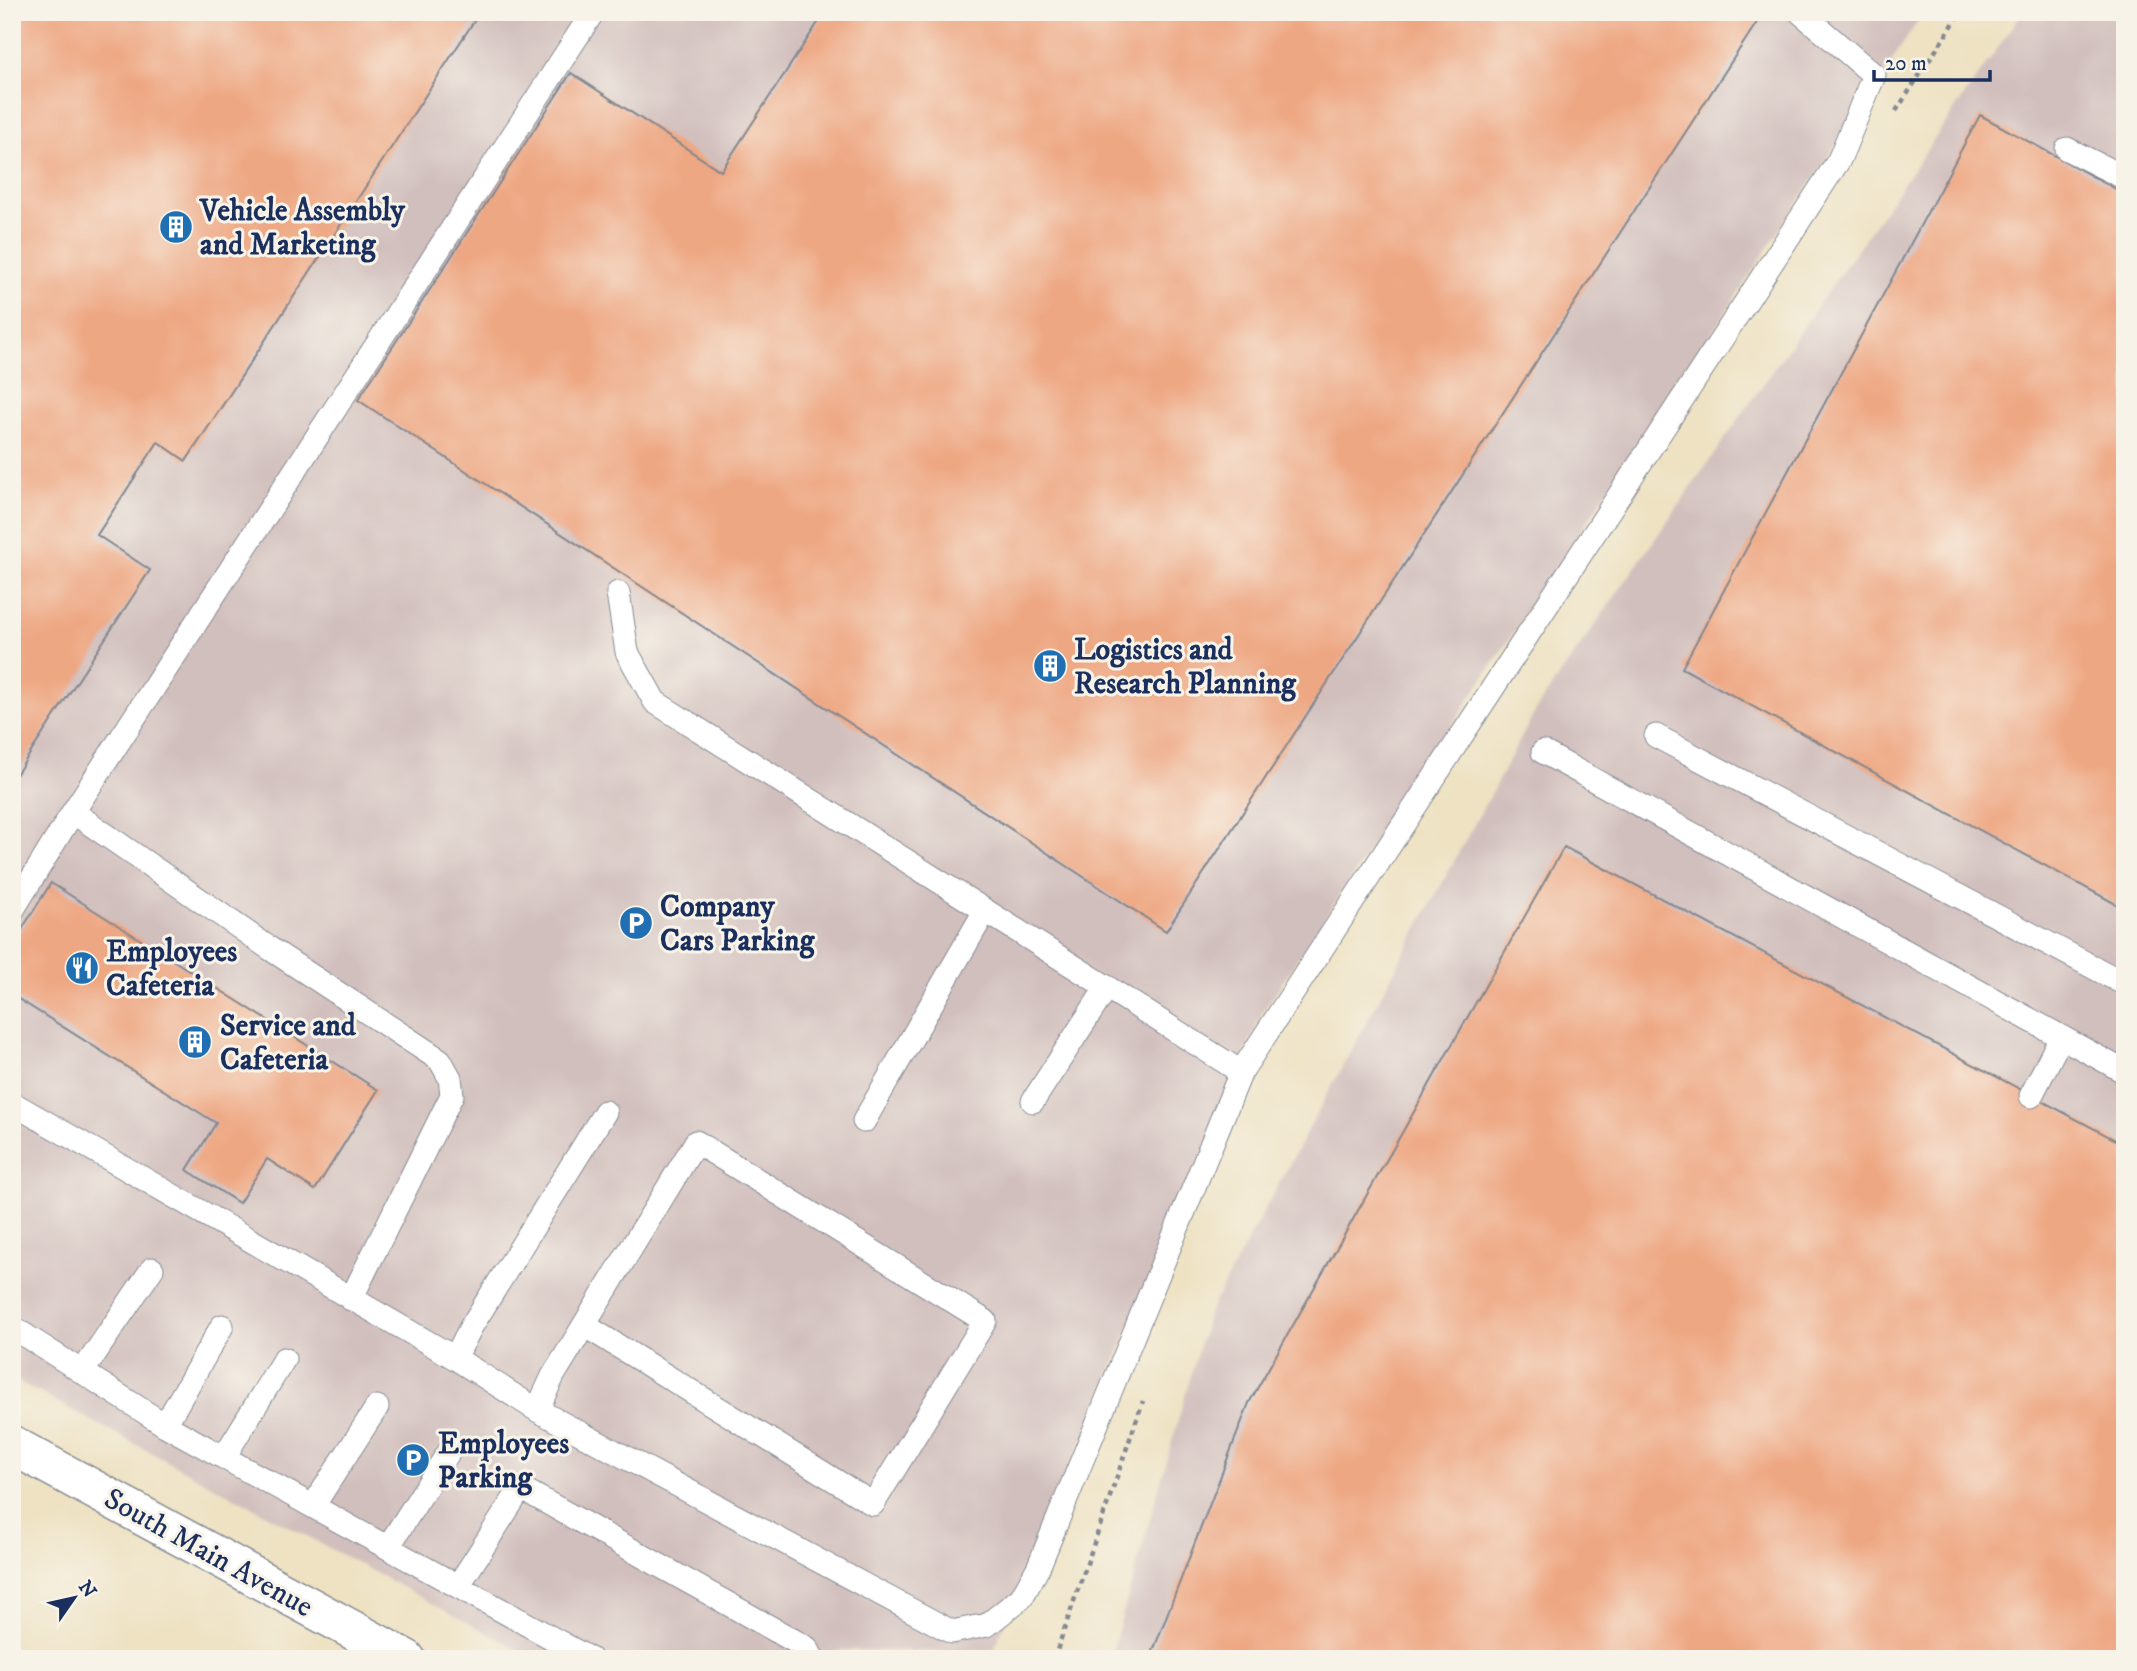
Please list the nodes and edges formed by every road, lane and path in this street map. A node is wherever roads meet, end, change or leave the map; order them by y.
1 (593, 12) edge
2 (1800, 12) edge
3 (1961, 12) edge
4 (1892, 117) dead end
5 (2067, 149) dead end
6 (2125, 178) edge
7 (618, 593) dead end
8 (1656, 736) dead end
9 (1543, 752) dead end
10 (73, 812) junction
11 (12, 911) edge
12 (985, 911) junction
13 (2125, 984) edge
14 (1107, 987) junction
15 (2061, 1037) junction
16 (1241, 1072) junction
17 (2125, 1072) edge
18 (2031, 1096) dead end
19 (1033, 1101) dead end
20 (12, 1103) edge
21 (606, 1112) dead end
22 (864, 1121) dead end
23 (152, 1269) dead end
24 (351, 1299) junction
25 (584, 1325) junction
26 (12, 1326) edge
27 (222, 1326) dead end
28 (455, 1358) junction
29 (284, 1359) dead end
30 (83, 1371) junction
31 (1145, 1397) dead end
32 (377, 1407) dead end
33 (537, 1409) junction
34 (164, 1425) junction
35 (12, 1445) edge
36 (452, 1447) dead end
37 (223, 1457) junction
38 (313, 1506) junction
39 (388, 1548) junction
40 (458, 1586) junction
41 (406, 1659) edge
42 (590, 1659) edge
43 (813, 1659) edge
44 (1054, 1659) edge

1 - 10 lane
2 - 16 lane
3 - 4 path
5 - 6 lane
7 - 12 lane
8 - 13 lane
9 - 15 lane
10 - 11 lane
10 - 24 lane
12 - 14 lane
12 - 22 lane
14 - 16 lane
14 - 19 lane
15 - 17 lane
15 - 18 lane
16 - 33 lane
20 - 24 lane
21 - 28 lane
23 - 30 lane
24 - 28 lane
25 - 25 lane
25 - 33 lane
26 - 30 lane
27 - 34 lane
28 - 33 lane
29 - 37 lane
30 - 34 lane
31 - 44 path
32 - 38 lane
34 - 37 lane
35 - 41 street, South Main Avenue
36 - 39 lane
37 - 38 lane
38 - 39 lane
39 - 40 lane
40 - 42 lane
40 - 43 lane

